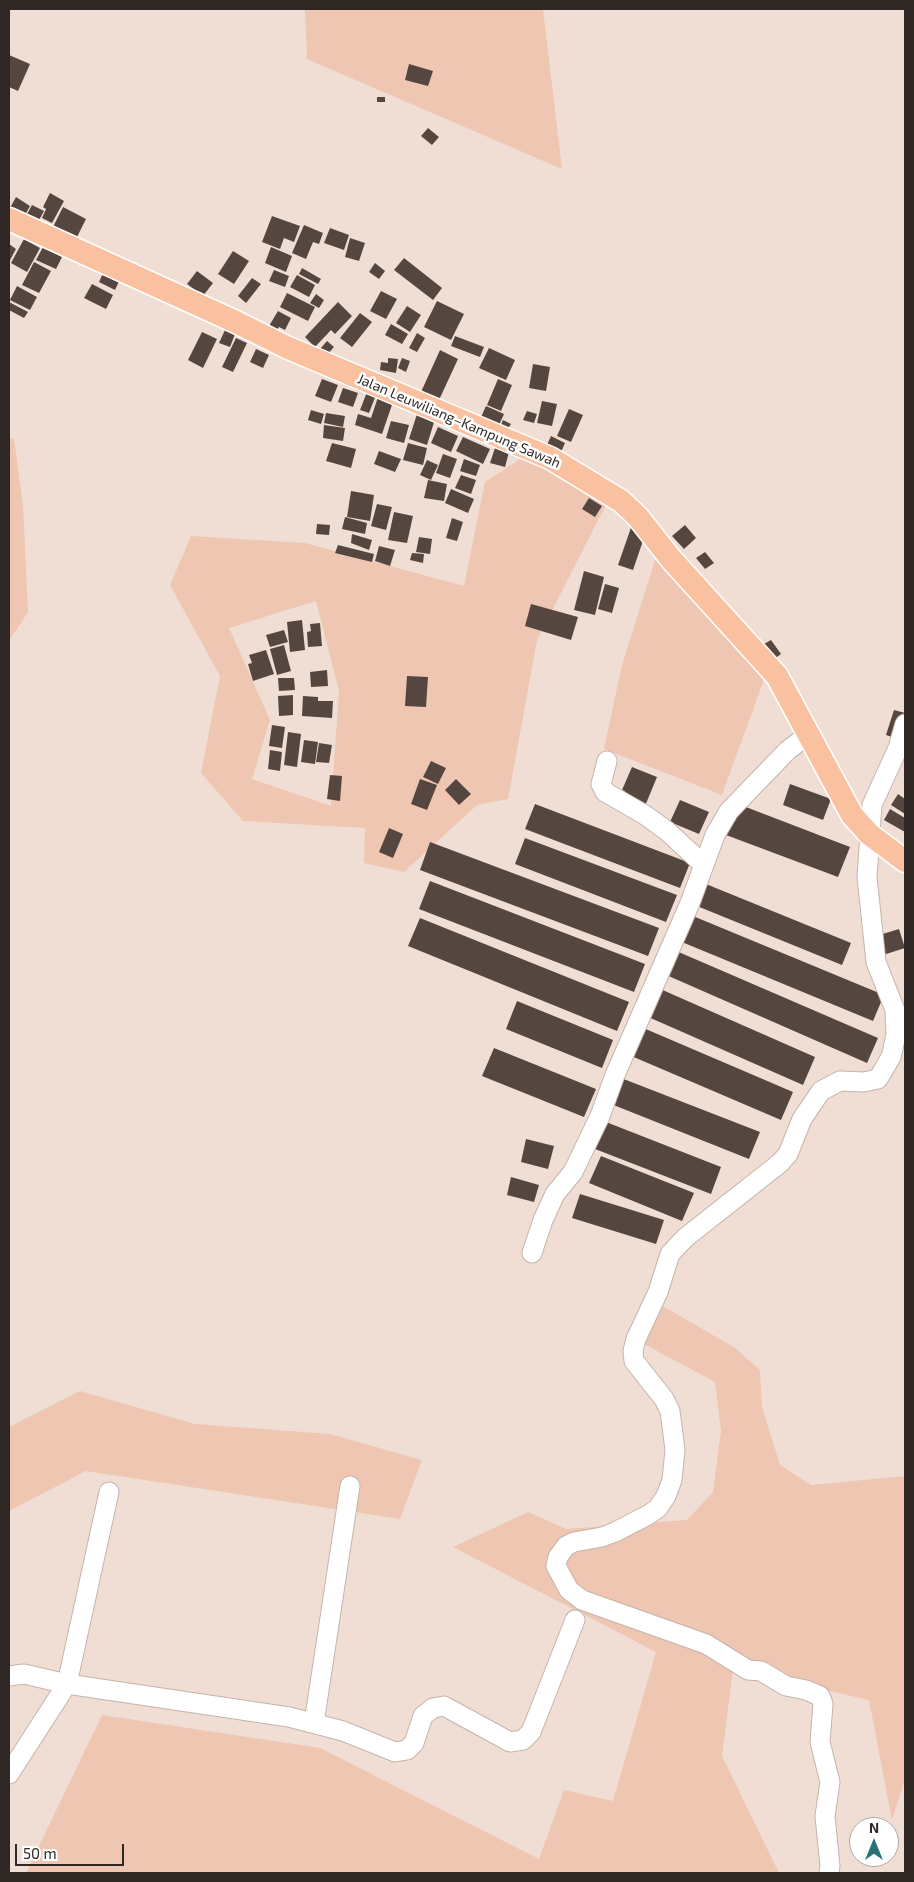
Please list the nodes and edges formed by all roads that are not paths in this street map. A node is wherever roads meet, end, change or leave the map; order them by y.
1 (9, 218) edge
2 (905, 724) edge
3 (808, 735) junction
4 (607, 761) dead end
5 (869, 834) junction
6 (905, 860) edge
7 (704, 865) junction
8 (532, 1253) dead end
9 (350, 1486) dead end
10 (109, 1492) dead end
11 (575, 1620) dead end
12 (9, 1676) edge
13 (67, 1684) junction
14 (314, 1723) junction
15 (9, 1774) edge
16 (829, 1873) edge

1 - 3 main road, Jalan Leuwiliang–Kampung Sawah
2 - 5 street
3 - 5 main road, Jalan Leuwiliang–Kampung Sawah
3 - 7 street
4 - 7 street
5 - 6 main road, Jalan Leuwiliang–Kampung Sawah
5 - 16 street
7 - 8 street
9 - 14 street
10 - 13 street
11 - 14 street
12 - 13 street
13 - 14 street
13 - 15 street

